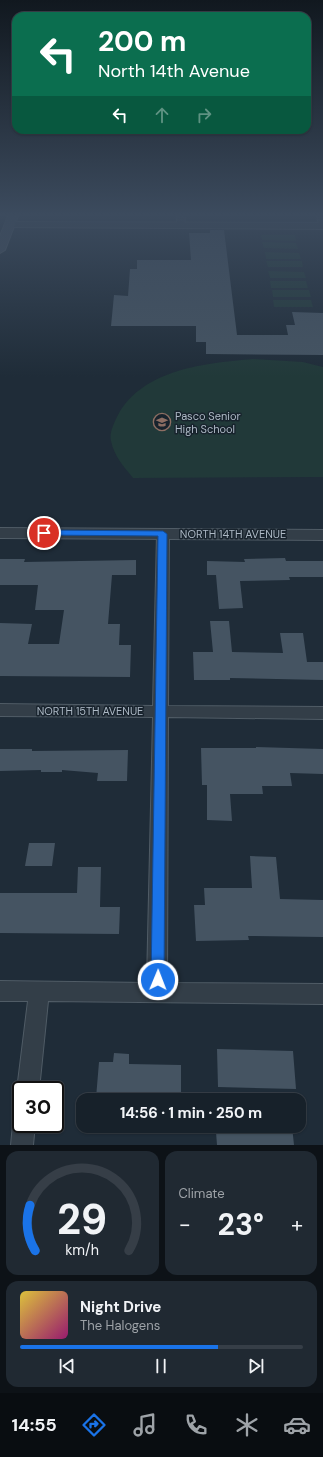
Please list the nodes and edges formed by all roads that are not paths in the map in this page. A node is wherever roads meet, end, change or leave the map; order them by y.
1 (0, 532) edge
2 (163, 534) junction
3 (323, 535) edge
4 (0, 710) edge
5 (160, 711) junction
6 (323, 713) edge
7 (0, 991) edge
8 (39, 992) junction
9 (157, 993) junction
10 (323, 994) edge
11 (29, 1081) edge
12 (23, 1133) edge
13 (22, 1145) edge

1 - 2 street, NORTH 14TH AVENUE
2 - 3 street, NORTH 14TH AVENUE
2 - 5 street
4 - 5 street, NORTH 15TH AVENUE
5 - 6 street, NORTH 15TH AVENUE
5 - 9 street
7 - 8 street
8 - 9 street
8 - 11 street
9 - 10 street
12 - 13 street

